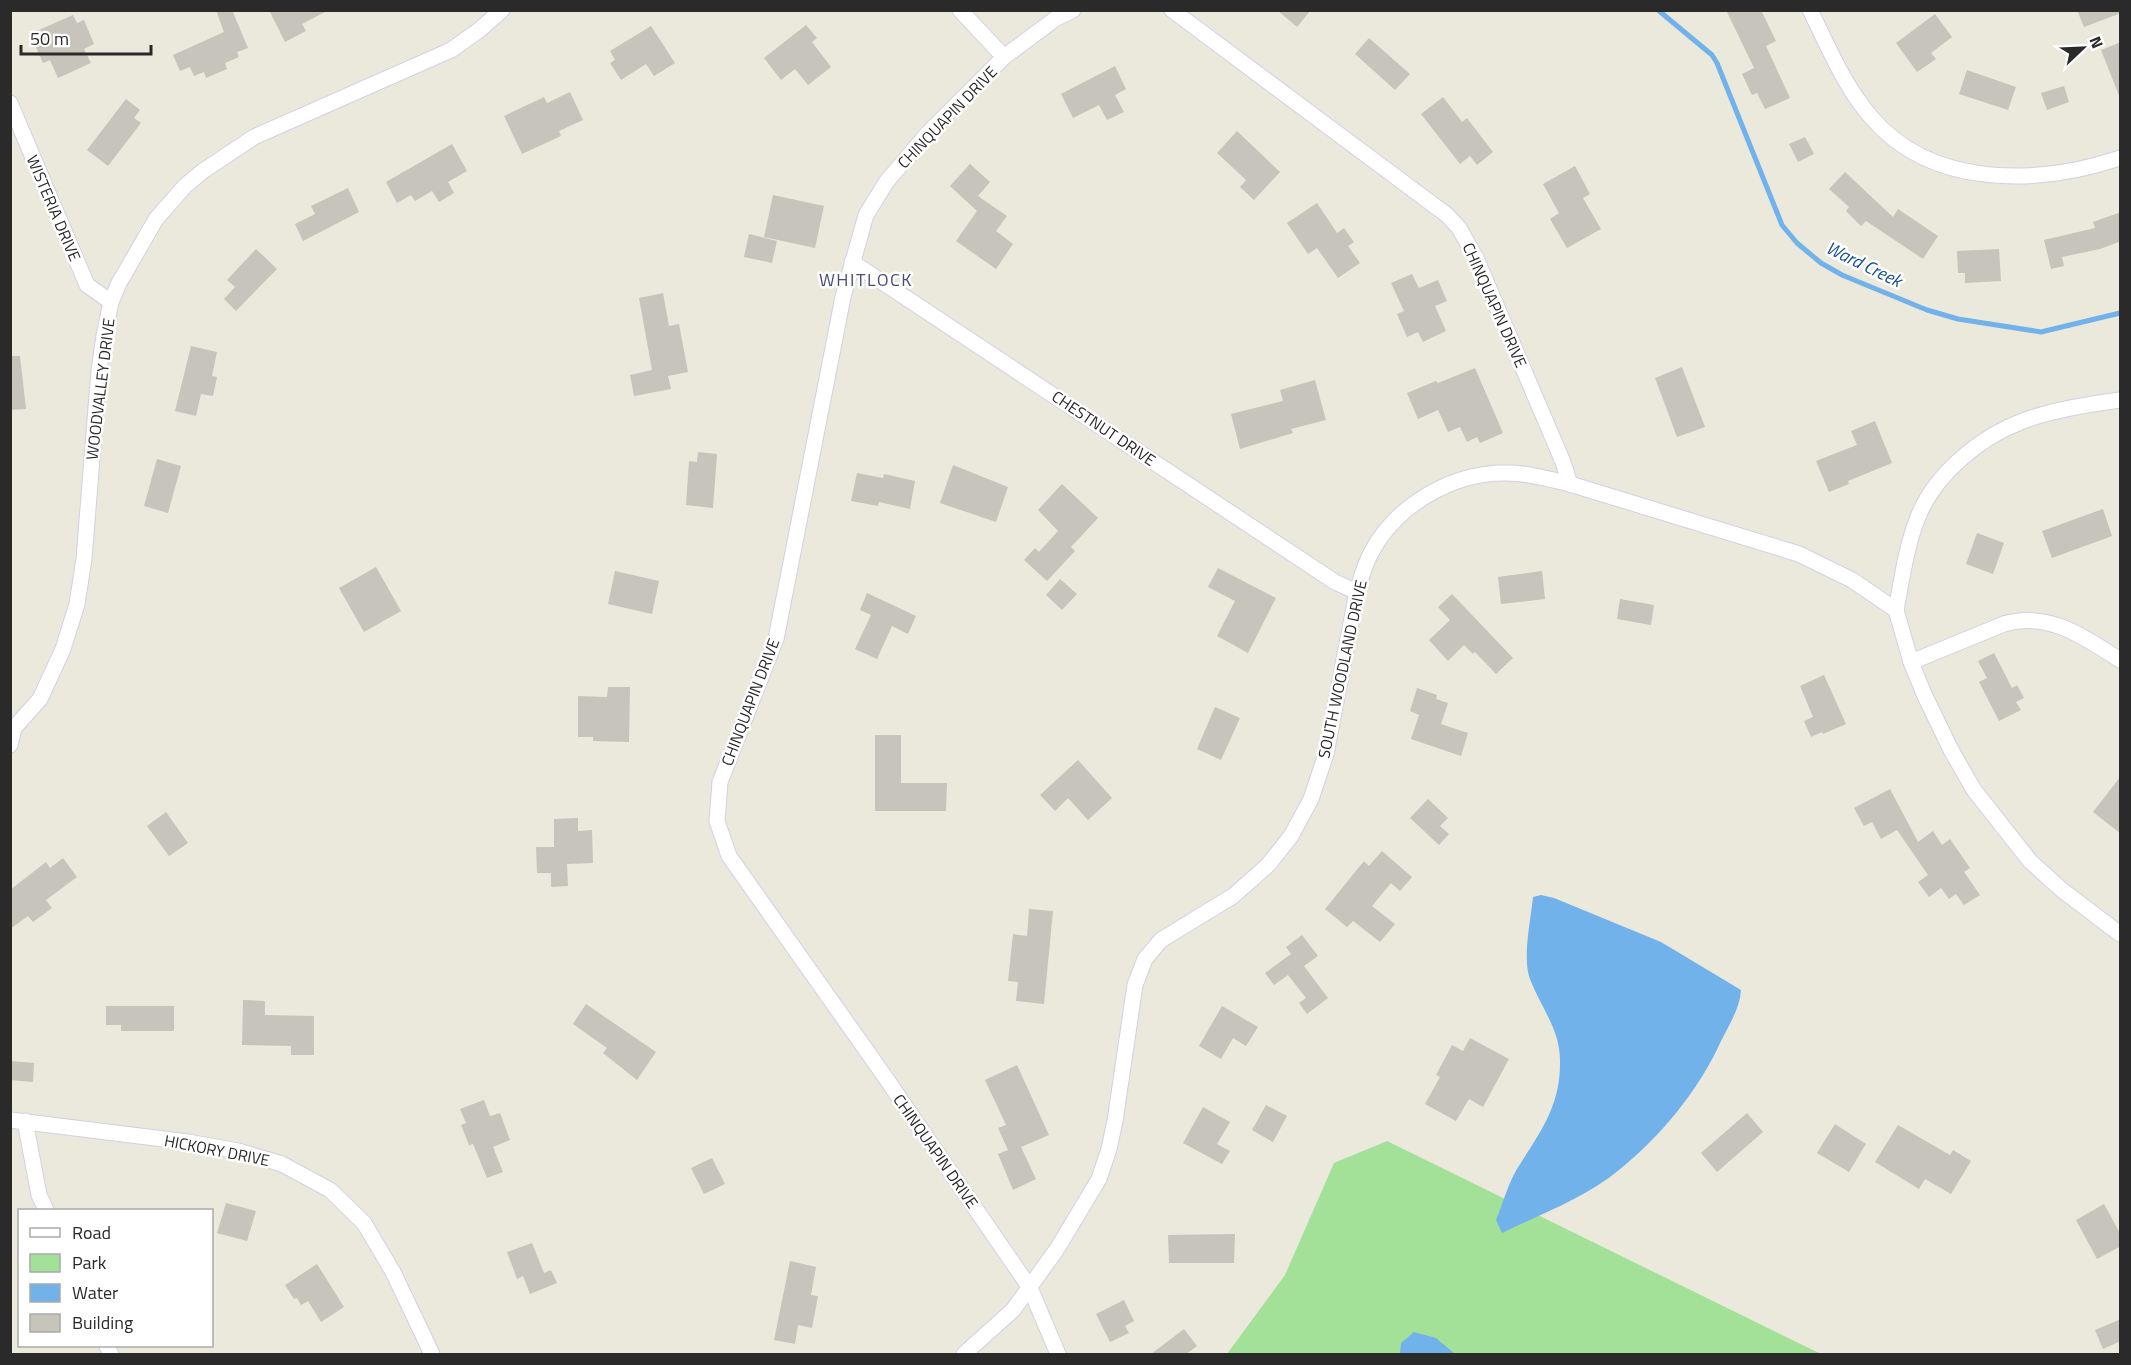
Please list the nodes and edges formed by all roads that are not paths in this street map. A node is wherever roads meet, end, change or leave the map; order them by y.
1 (502, 10) edge
2 (960, 10) edge
3 (1072, 10) edge
4 (1172, 10) edge
5 (1810, 10) edge
6 (1004, 57) junction
7 (10, 103) edge
8 (2121, 158) edge
9 (852, 262) junction
10 (111, 302) junction
11 (2121, 400) edge
12 (1570, 484) junction
13 (1357, 592) junction
14 (1896, 610) junction
15 (2121, 660) edge
16 (1911, 662) junction
17 (10, 745) edge
18 (2121, 934) edge
19 (18, 1121) edge
20 (46, 1209) edge
21 (1030, 1288) junction
22 (432, 1354) edge
23 (964, 1354) edge
24 (1058, 1354) edge

1 - 10 street, WOODVALLEY DRIVE
2 - 6 street
3 - 6 street, CHINQUAPIN DRIVE
4 - 12 street, CHINQUAPIN DRIVE
5 - 8 street
6 - 9 street, CHINQUAPIN DRIVE
7 - 10 street, WISTERIA DRIVE
9 - 13 street, CHESTNUT DRIVE
9 - 21 street, CHINQUAPIN DRIVE
10 - 17 street, WOODVALLEY DRIVE
11 - 14 street
12 - 13 street, SOUTH WOODLAND DRIVE
12 - 14 street, SOUTH WOODLAND DRIVE
13 - 21 street, SOUTH WOODLAND DRIVE
14 - 16 street
15 - 16 street
16 - 18 street
19 - 20 street
19 - 22 street, HICKORY DRIVE
21 - 23 street, SOUTH WOODLAND DRIVE
21 - 24 street, CHINQUAPIN DRIVE

